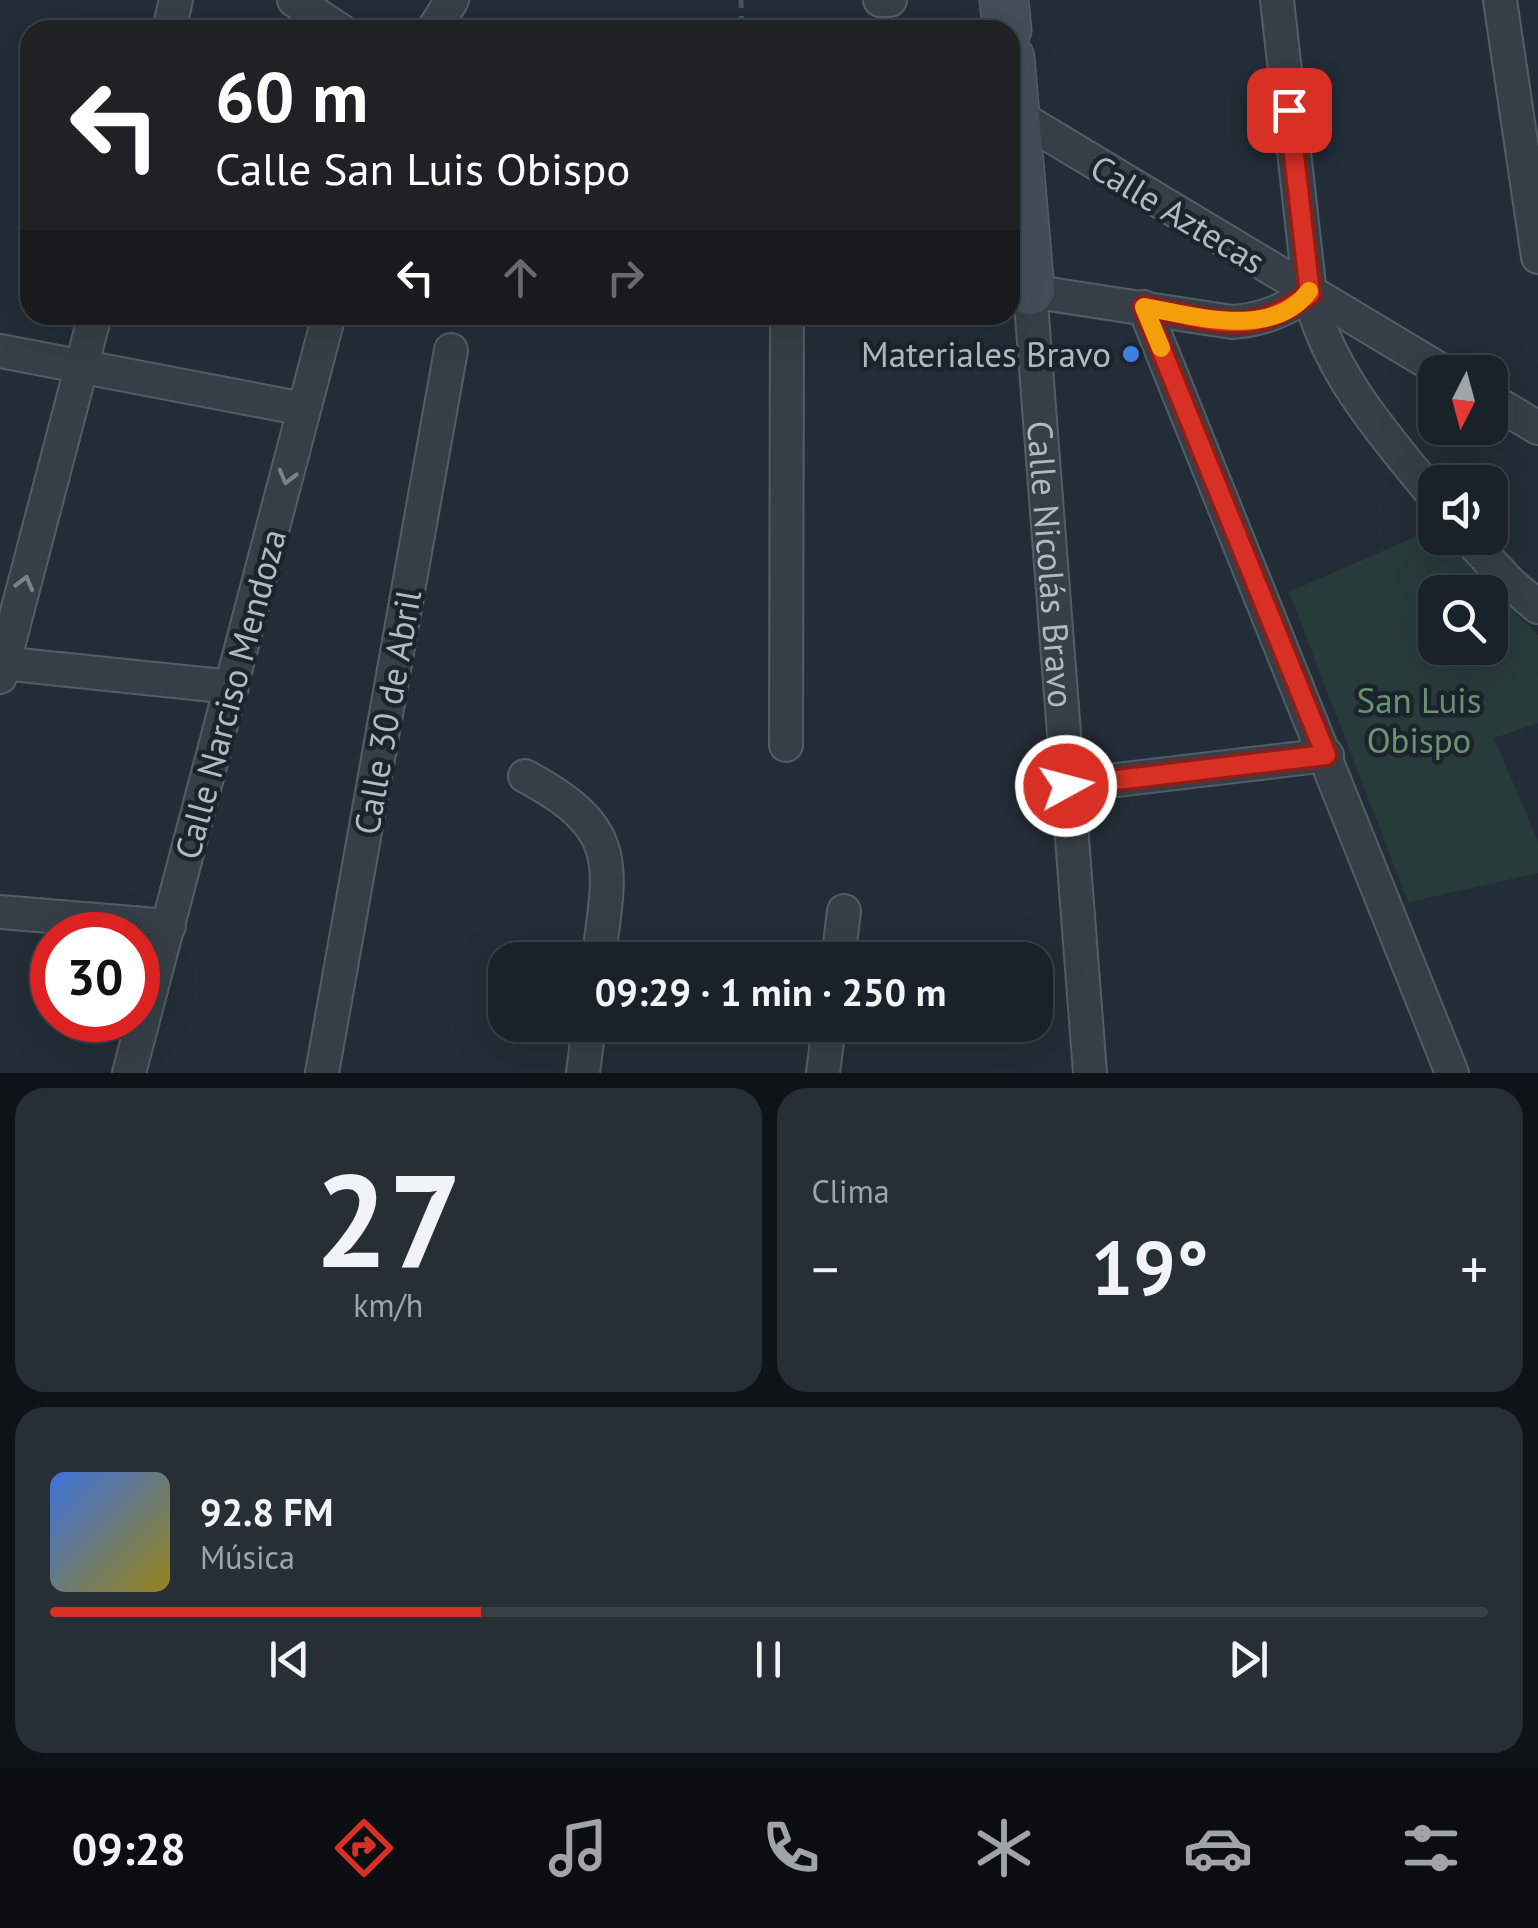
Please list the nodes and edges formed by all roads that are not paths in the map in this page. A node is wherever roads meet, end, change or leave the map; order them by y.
1 (294, 0) edge
2 (880, 0) edge
3 (890, 0) edge
4 (1277, 0) edge
5 (1500, 0) edge
6 (325, 20) edge
7 (1020, 117) edge
8 (1538, 257) edge
9 (1020, 289) edge
10 (1310, 294) junction
11 (1144, 307) junction
12 (92, 325) edge
13 (326, 325) edge
14 (787, 325) edge
15 (452, 350) dead end
16 (0, 351) edge
17 (1418, 357) edge
18 (82, 365) junction
19 (304, 409) junction
20 (1508, 410) edge
21 (1538, 428) edge
22 (1418, 474) edge
23 (1484, 555) edge
24 (1538, 606) edge
25 (1, 668) edge
26 (232, 687) junction
27 (786, 745) dead end
28 (1326, 755) junction
29 (525, 776) dead end
30 (1066, 786) junction
31 (0, 912) edge
32 (844, 912) dead end
33 (168, 926) junction
34 (601, 942) edge
35 (840, 942) edge
36 (587, 1042) edge
37 (827, 1042) edge
38 (128, 1073) edge
39 (322, 1073) edge
40 (583, 1073) edge
41 (822, 1073) edge
42 (1090, 1073) edge
43 (1452, 1073) edge

1 - 6 street
2 - 3 street
4 - 10 street
5 - 8 street
7 - 10 street, Calle Aztecas
9 - 11 street
9 - 30 street, Calle Nicolás Bravo
10 - 11 street
10 - 17 street, Calle Aztecas
10 - 22 street
11 - 28 street
12 - 18 street
13 - 19 street, Calle Narciso Mendoza
14 - 27 street
15 - 39 street, Calle 30 de Abril
16 - 18 street
18 - 19 street
25 -> 18 street
19 -> 26 street, Calle Narciso Mendoza
20 - 21 street
23 - 24 street
25 - 26 street
26 - 33 street, Calle Narciso Mendoza
28 - 30 street
28 - 43 street
29 - 34 street
30 - 42 street, Calle Nicolás Bravo
31 - 33 street
32 - 35 street
33 - 38 street, Calle Narciso Mendoza
36 - 40 street
37 - 41 street

